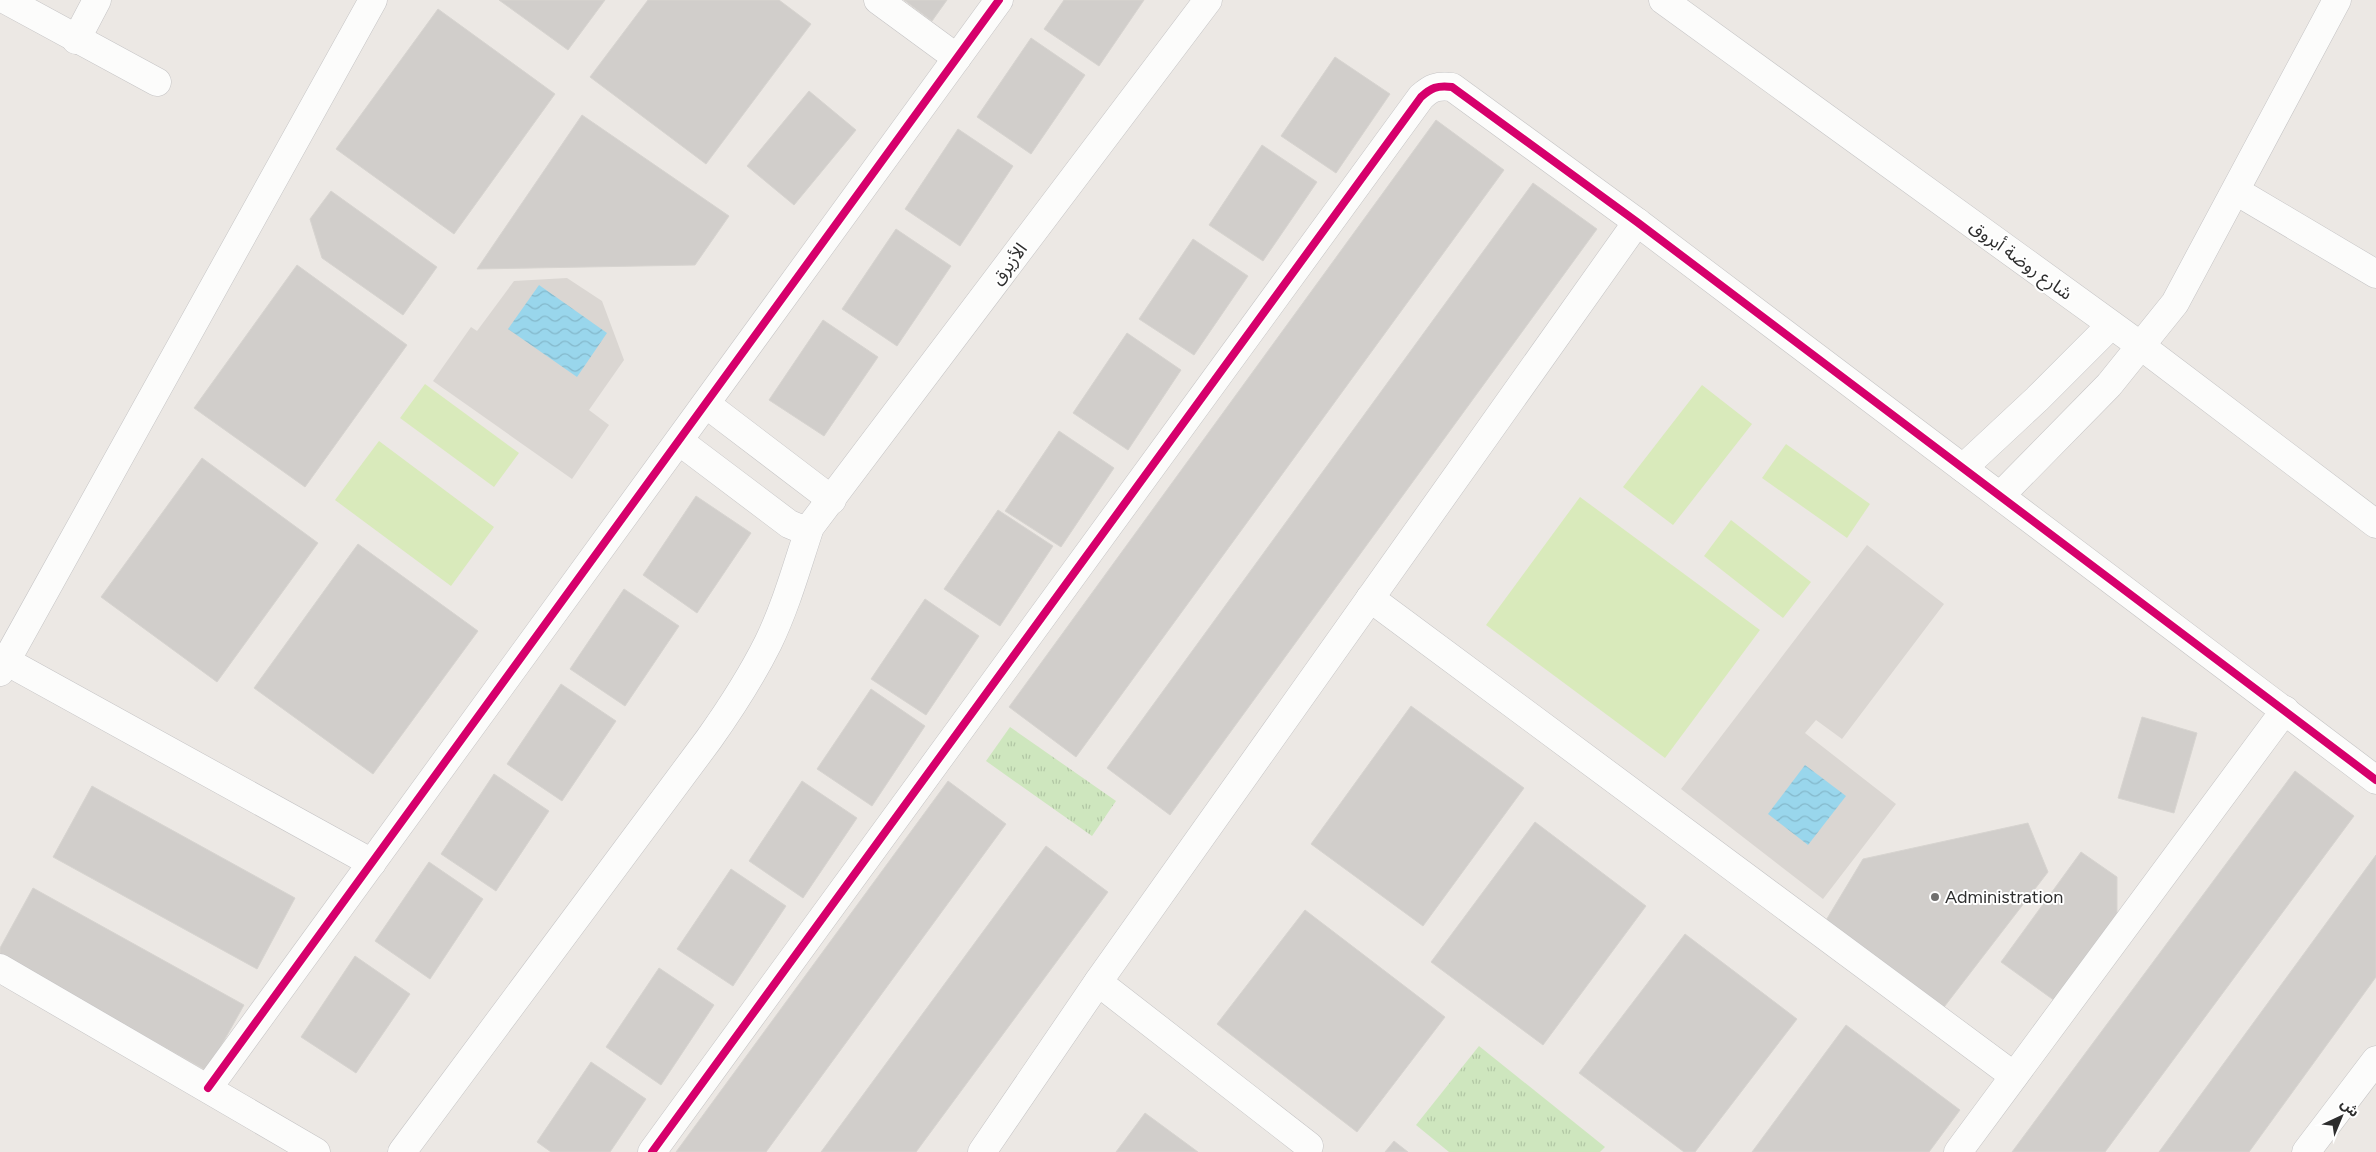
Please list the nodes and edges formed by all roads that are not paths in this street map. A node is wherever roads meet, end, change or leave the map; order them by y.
1 (6, 0) edge
2 (97, 0) edge
3 (373, 0) edge
4 (878, 0) edge
5 (999, 0) edge
6 (1208, 0) edge
7 (1663, 0) edge
8 (2337, 0) edge
9 (76, 40) junction
10 (957, 58) junction
11 (157, 82) dead end
12 (2236, 191) junction
13 (1637, 222) junction
14 (2376, 274) edge
15 (2111, 325) junction
16 (2141, 346) junction
17 (706, 404) junction
18 (679, 441) junction
19 (1963, 468) junction
20 (2000, 496) junction
21 (832, 500) junction
22 (2376, 524) edge
23 (810, 527) junction
24 (1370, 598) junction
25 (3, 667) edge
26 (2285, 710) junction
27 (2376, 780) edge
28 (372, 863) junction
29 (0, 968) edge
30 (1098, 982) junction
31 (2376, 1060) edge
32 (2014, 1076) junction
33 (208, 1088) junction
34 (1309, 1146) dead end
35 (316, 1152) edge
36 (402, 1152) edge
37 (652, 1152) edge
38 (982, 1152) edge
39 (1958, 1152) edge
40 (2306, 1152) edge

1 - 9 street
2 - 9 street
3 - 25 street
4 - 10 street
5 - 10 street
6 - 21 street, الأزيرق
7 - 15 street, شارع روضة أبروق
8 - 12 street
9 - 11 street
10 - 17 street
12 - 14 street
12 - 16 street
13 - 19 street
13 - 24 street
13 - 37 street
15 - 16 street, شارع روضة أبروق
15 - 19 street
16 - 20 street
16 - 22 street, شارع روضة أبروق
17 - 18 street
17 - 21 street
18 - 23 street
18 - 28 street
19 - 20 street
20 - 26 street
21 - 23 street, الأزيرق
23 - 36 street
24 - 30 street
24 - 32 street
25 - 28 street
26 - 27 street
26 - 32 street
28 - 33 street
29 - 33 street
30 - 34 street
30 - 38 street
31 - 40 street
32 - 39 street
33 - 35 street

